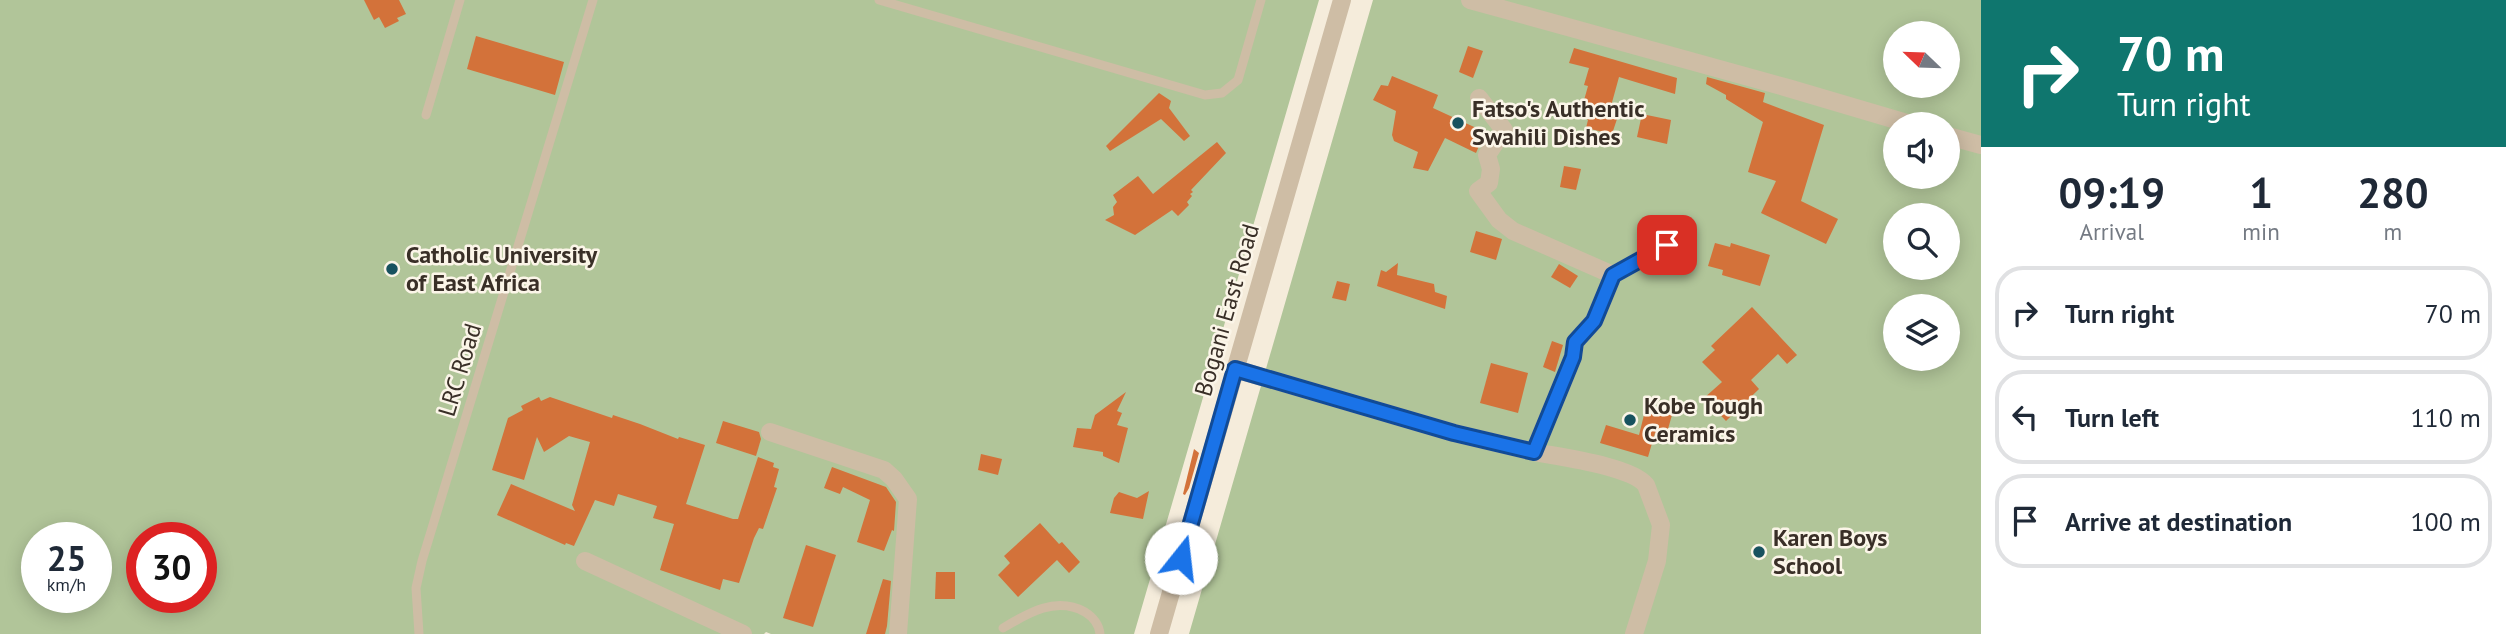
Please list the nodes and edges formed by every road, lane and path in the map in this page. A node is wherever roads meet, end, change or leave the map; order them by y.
1 (460, 0) edge
2 (593, 0) edge
3 (879, 0) edge
4 (1261, 0) edge
5 (1342, 0) edge
6 (1471, 0) edge
7 (1479, 98) dead end
8 (426, 115) dead end
9 (1883, 116) edge
10 (1960, 139) edge
11 (1981, 145) edge
12 (1667, 245) dead end
13 (1613, 275) junction
14 (1235, 369) junction
15 (770, 432) dead end
16 (1534, 452) junction
17 (585, 561) dead end
18 (1003, 628) dead end
19 (419, 634) edge
20 (743, 634) edge
21 (898, 634) edge
22 (1100, 634) edge
23 (1159, 634) edge
24 (1634, 634) edge

1 - 8 lane
2 - 19 lane, LRC Road
3 - 4 lane
5 - 14 street, Bogani East Road
6 - 9 street
7 - 13 street
10 - 11 street
12 - 13 street
13 - 16 street
14 - 16 street
14 - 23 street, Bogani East Road
15 - 21 street
16 - 24 street
17 - 20 street
18 - 22 lane

